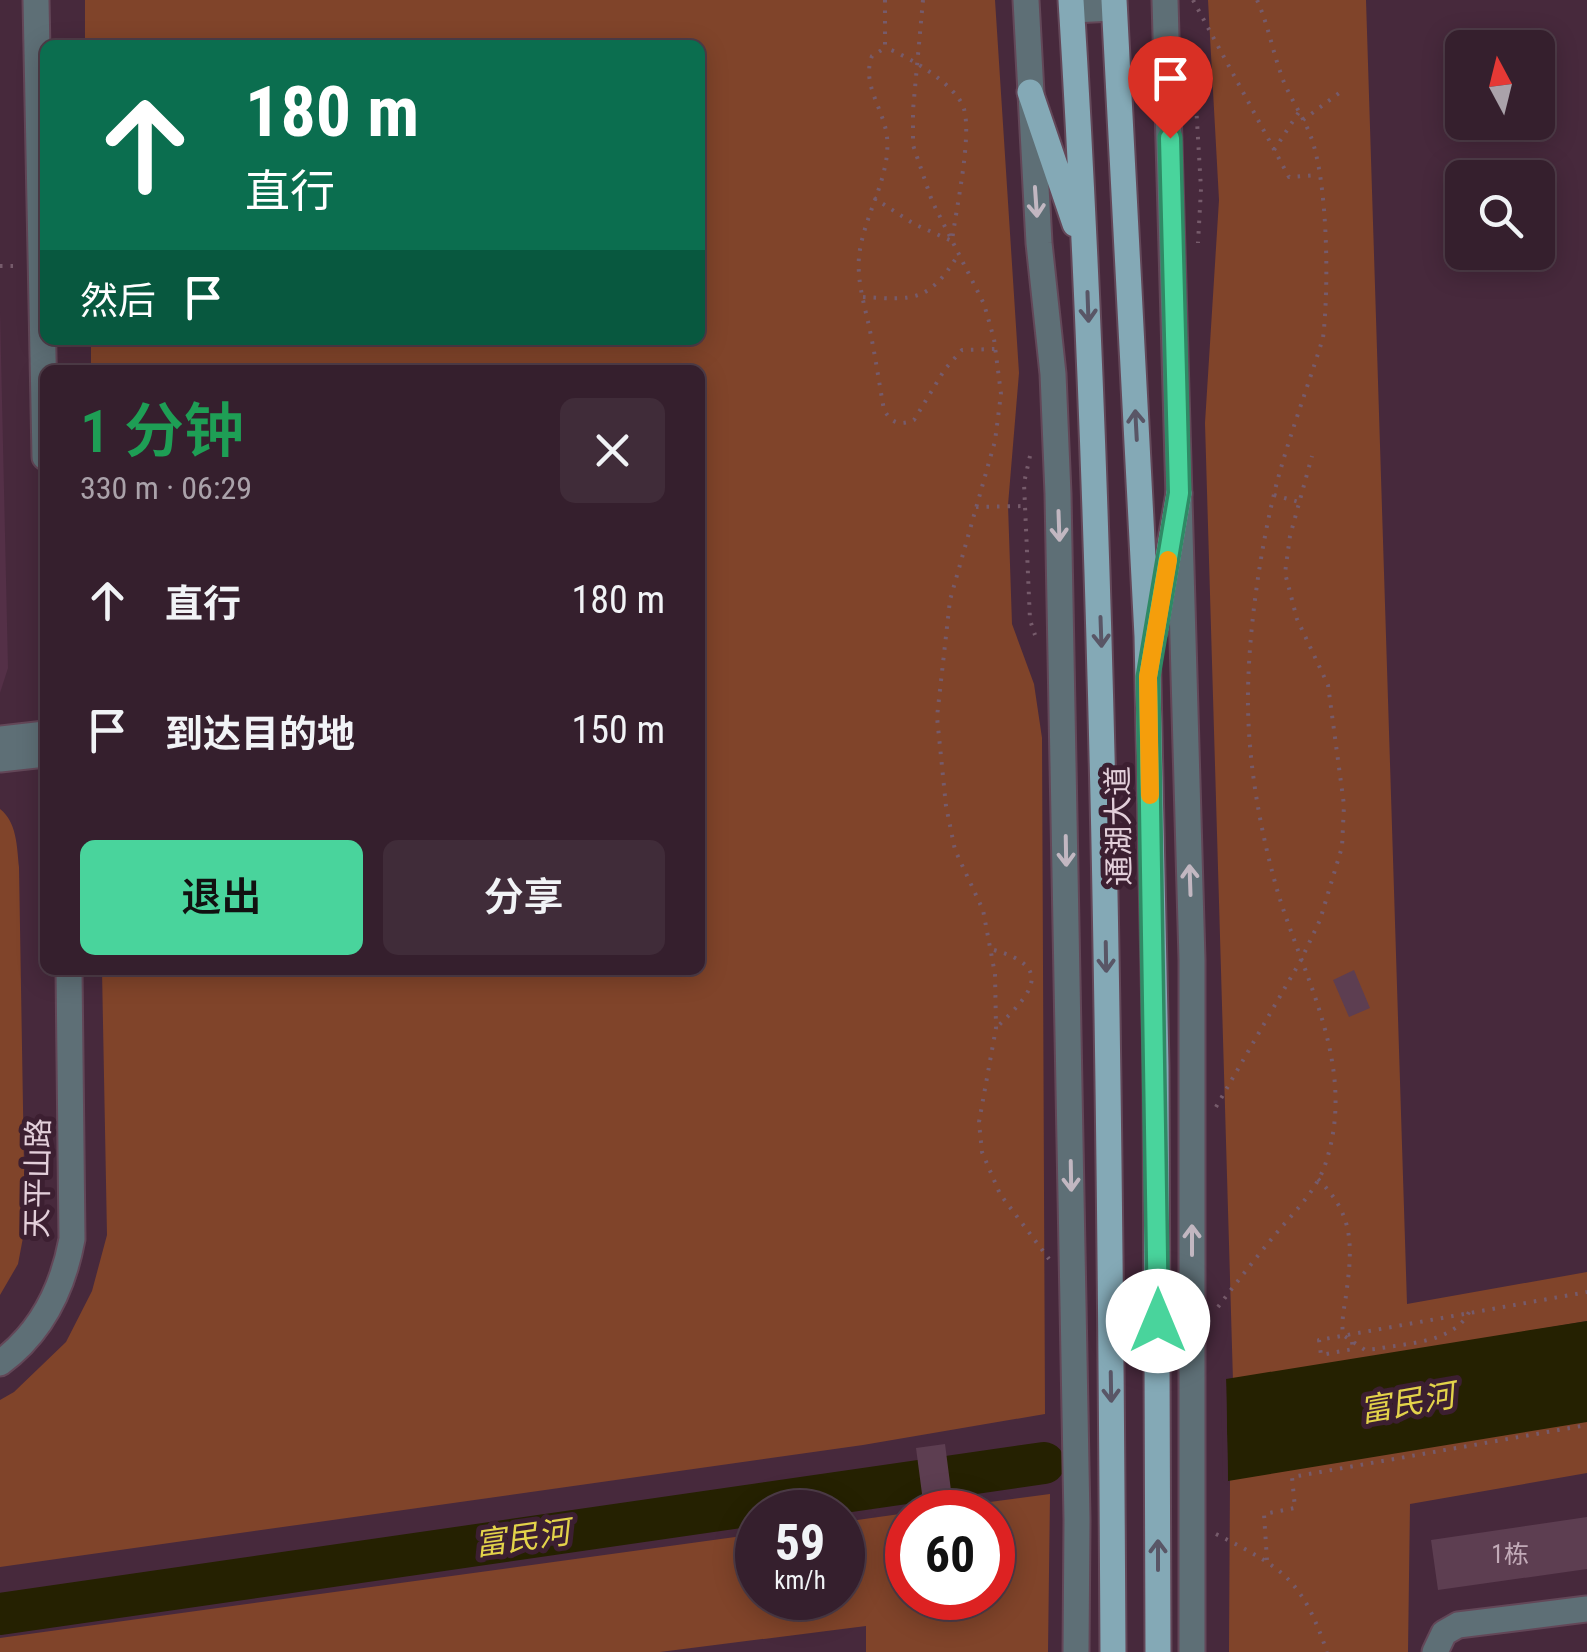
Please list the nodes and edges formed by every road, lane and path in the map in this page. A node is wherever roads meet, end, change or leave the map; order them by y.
1 (36, 0) edge
2 (50, 0) edge
3 (885, 0) edge
4 (923, 0) edge
5 (1026, 0) edge
6 (1165, 0) edge
7 (1193, 0) edge
8 (1256, 0) edge
9 (1114, 4) edge
10 (1071, 5) edge
11 (51, 40) edge
12 (885, 48) junction
13 (918, 61) junction
14 (1030, 92) junction
15 (1342, 92) dead end
16 (1299, 112) junction
17 (1303, 120) junction
18 (1274, 150) junction
19 (1319, 175) junction
20 (874, 198) junction
21 (40, 203) edge
22 (952, 241) junction
23 (1085, 253) junction
24 (959, 254) junction
25 (863, 297) junction
26 (995, 349) junction
27 (1312, 456) dead end
28 (1179, 493) junction
29 (1274, 496) junction
30 (1300, 503) junction
31 (1025, 506) dead end
32 (976, 507) junction
33 (1148, 677) junction
34 (40, 735) edge
35 (0, 739) edge
36 (40, 755) edge
37 (0, 759) edge
38 (992, 950) junction
39 (1301, 960) junction
40 (55, 975) edge
41 (69, 975) edge
42 (996, 1028) junction
43 (1206, 1118) dead end
44 (1318, 1179) junction
45 (1054, 1265) dead end
46 (1587, 1292) edge
47 (1469, 1312) junction
48 (1208, 1318) dead end
49 (1343, 1336) junction
50 (1352, 1342) junction
51 (0, 1345) edge
52 (0, 1363) edge
53 (1587, 1425) edge
54 (1210, 1530) dead end
55 (1267, 1560) junction
56 (1587, 1609) edge
57 (1076, 1652) edge
58 (1113, 1652) edge
59 (1158, 1652) edge
60 (1192, 1652) edge
61 (1327, 1652) edge
62 (1435, 1652) edge

1 - 21 street
2 - 11 street
3 - 12 path
4 - 13 path
5 - 14 street
6 - 28 street
7 - 18 path
8 - 16 path
9 - 10 street
33 -> 9 main road, 通湖大道
10 - 23 main road, 通湖大道
12 - 13 path
12 - 20 path
13 - 22 path
13 - 22 path
14 - 23 main road
14 -> 57 street
15 - 17 path
16 - 17 path
16 - 18 path
17 - 19 path
18 - 19 path
19 - 29 path
20 - 22 path
20 - 25 path
22 - 24 path
23 -> 58 main road, 通湖大道
24 - 25 path
24 - 26 path
25 - 26 path
26 - 32 path
27 - 30 path
28 - 33 main road
60 -> 28 street
29 - 30 path
29 - 39 path
30 - 39 path
31 - 32 path
32 - 38 path
59 -> 33 main road, 通湖大道
34 - 35 street
36 - 37 street
38 - 42 path
38 - 42 path
39 - 43 path
39 - 44 path
40 - 51 street, 天平山路
41 - 52 street, 天平山路
42 - 45 path
44 - 48 path
44 - 49 path
46 - 47 path
47 - 49 path
47 - 50 path
49 - 50 path
49 - 50 path
53 - 55 path
54 - 55 path
55 - 61 path
56 - 62 street

